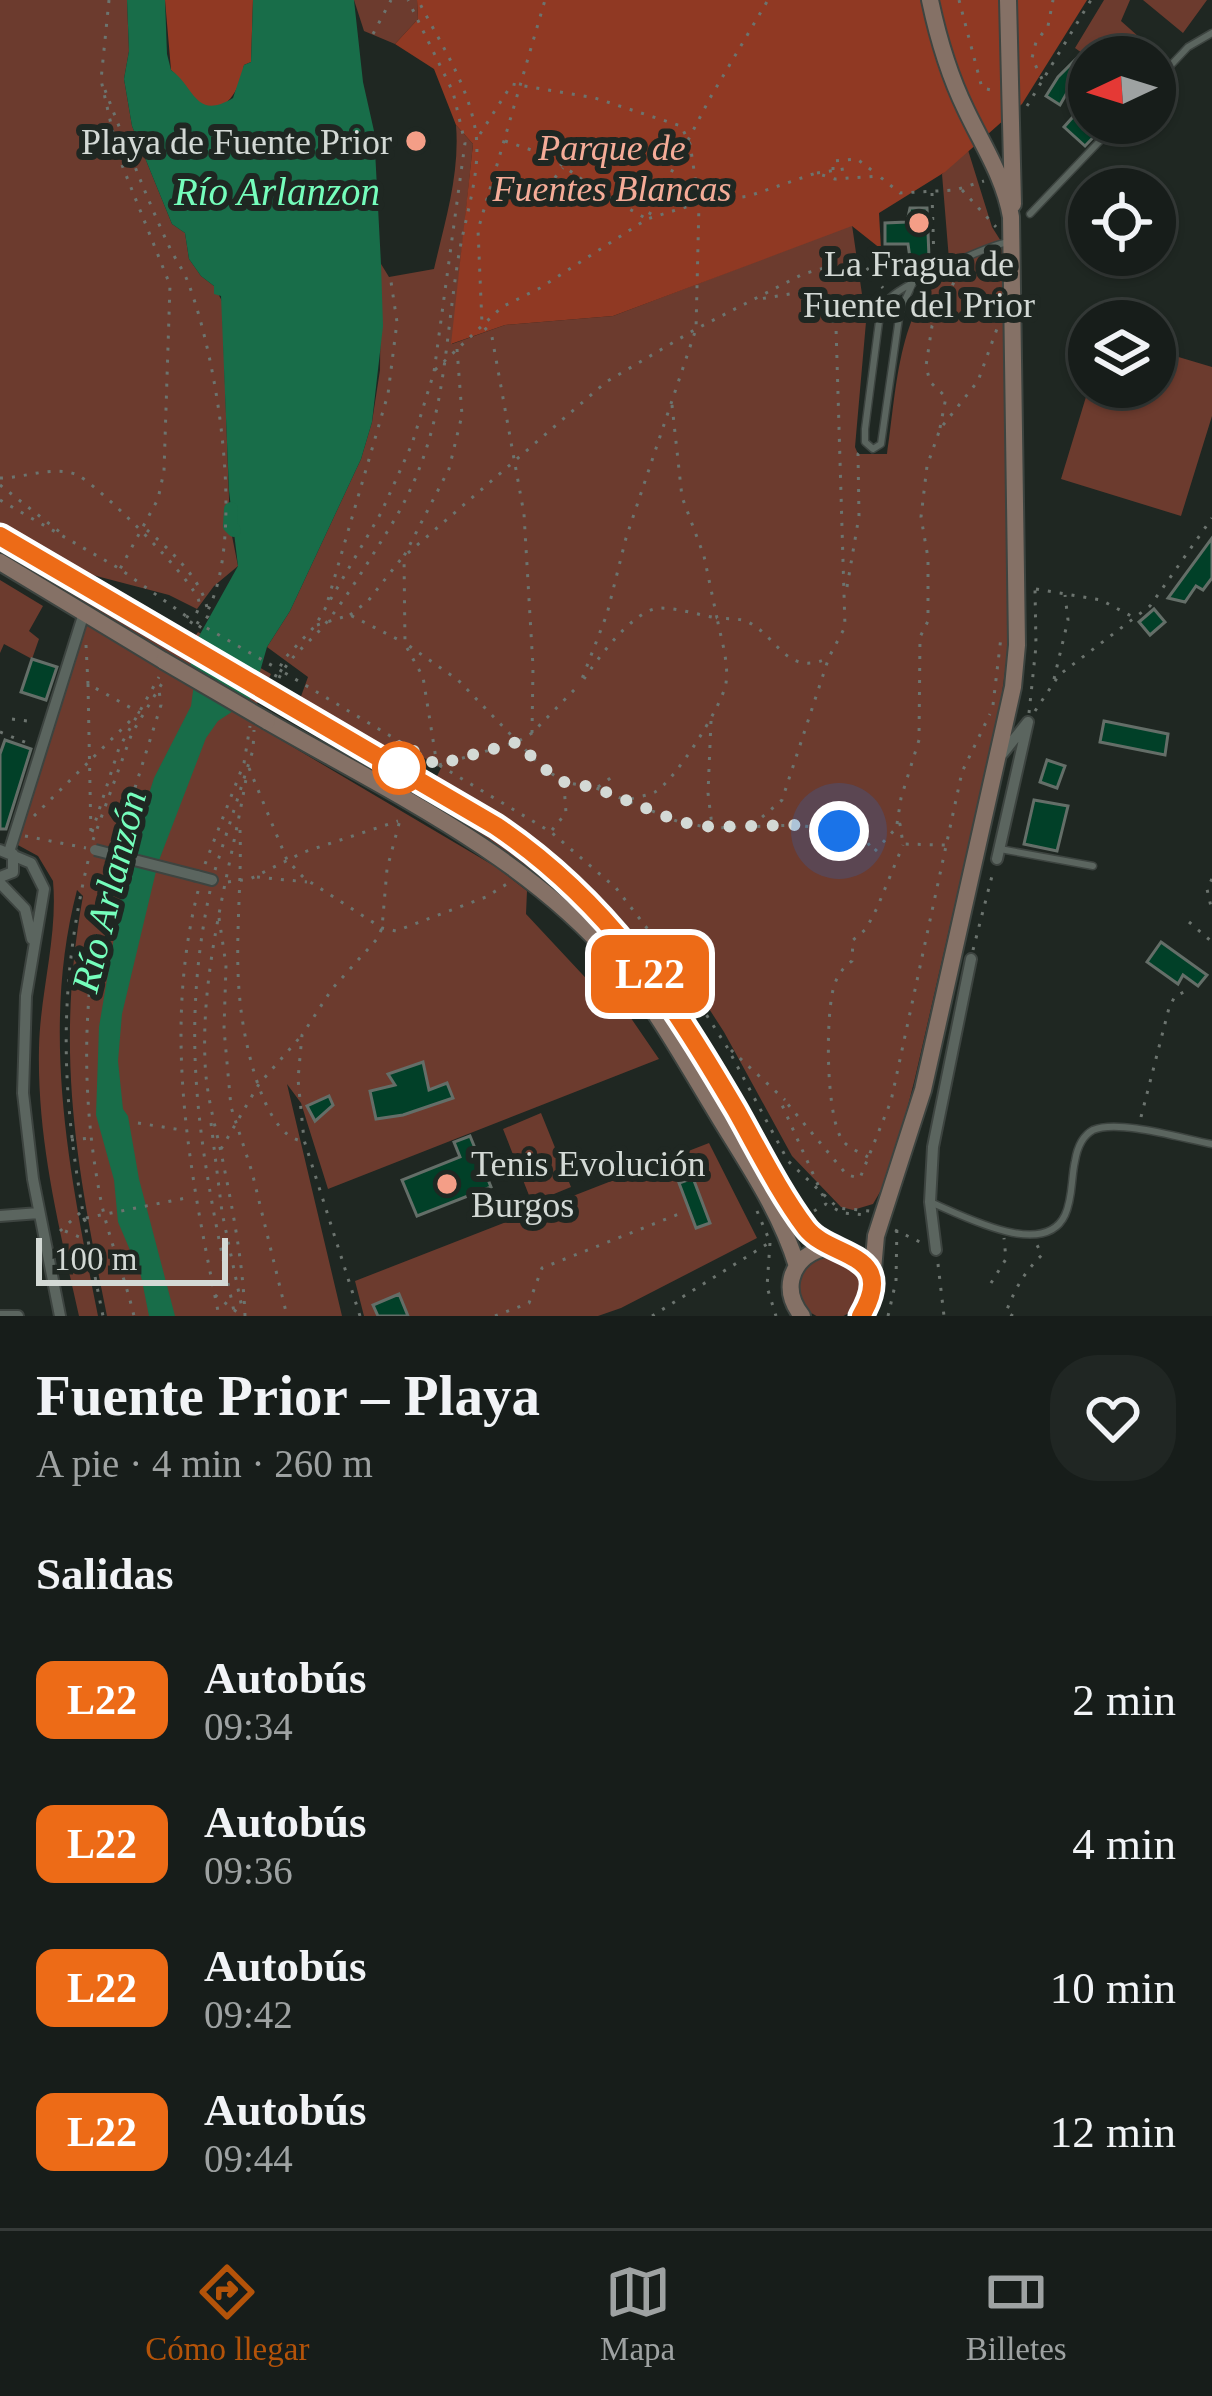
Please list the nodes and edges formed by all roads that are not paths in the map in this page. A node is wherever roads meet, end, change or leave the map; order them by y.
1 (930, 0) edge
2 (1008, 0) edge
3 (1212, 33) edge
4 (1176, 60) edge
5 (1012, 124) junction
6 (1095, 144) edge
7 (1013, 147) junction
8 (988, 153) junction
9 (1008, 228) junction
10 (912, 285) junction
11 (0, 536) edge
12 (0, 562) edge
13 (84, 613) junction
14 (997, 760) junction
15 (93, 849) road end
16 (8, 852) edge
17 (998, 854) joint
18 (1093, 866) dead end
19 (209, 879) road end
20 (0, 880) edge
21 (32, 943) junction
22 (970, 959) road end
23 (1212, 1144) edge
24 (930, 1202) junction
25 (39, 1213) junction
26 (0, 1216) edge
27 (880, 1217) junction
28 (832, 1247) junction
29 (936, 1250) road end
30 (797, 1266) junction
31 (871, 1285) junction
32 (56, 1299) junction
33 (0, 1316) edge
34 (18, 1316) edge
35 (46, 1316) edge
36 (60, 1316) edge
37 (802, 1316) edge
38 (861, 1316) edge

1 - 8 main road
2 - 5 main road
3 - 4 lane
5 - 7 main road
5 - 8 main road
6 - 9 lane
7 - 8 main road
7 - 9 main road
8 - 9 main road
9 - 10 lane
9 - 14 main road
10 - 10 lane
11 - 28 main road, bridge
12 - 13 main road
13 - 16 street
13 - 30 main road, bridge
14 - 17 street
14 - 27 main road
15 - 19 street, bridge
16 - 20 street
16 - 21 street
17 - 18 lane
20 - 21 street
21 - 25 street
22 - 24 street
23 - 24 lane
24 - 29 street
25 - 26 street
25 - 32 street
27 - 28 main road
27 - 31 main road
28 - 30 main road
28 - 31 main road
30 - 37 main road
31 - 38 main road
32 - 35 street
32 - 36 street
33 - 34 street

